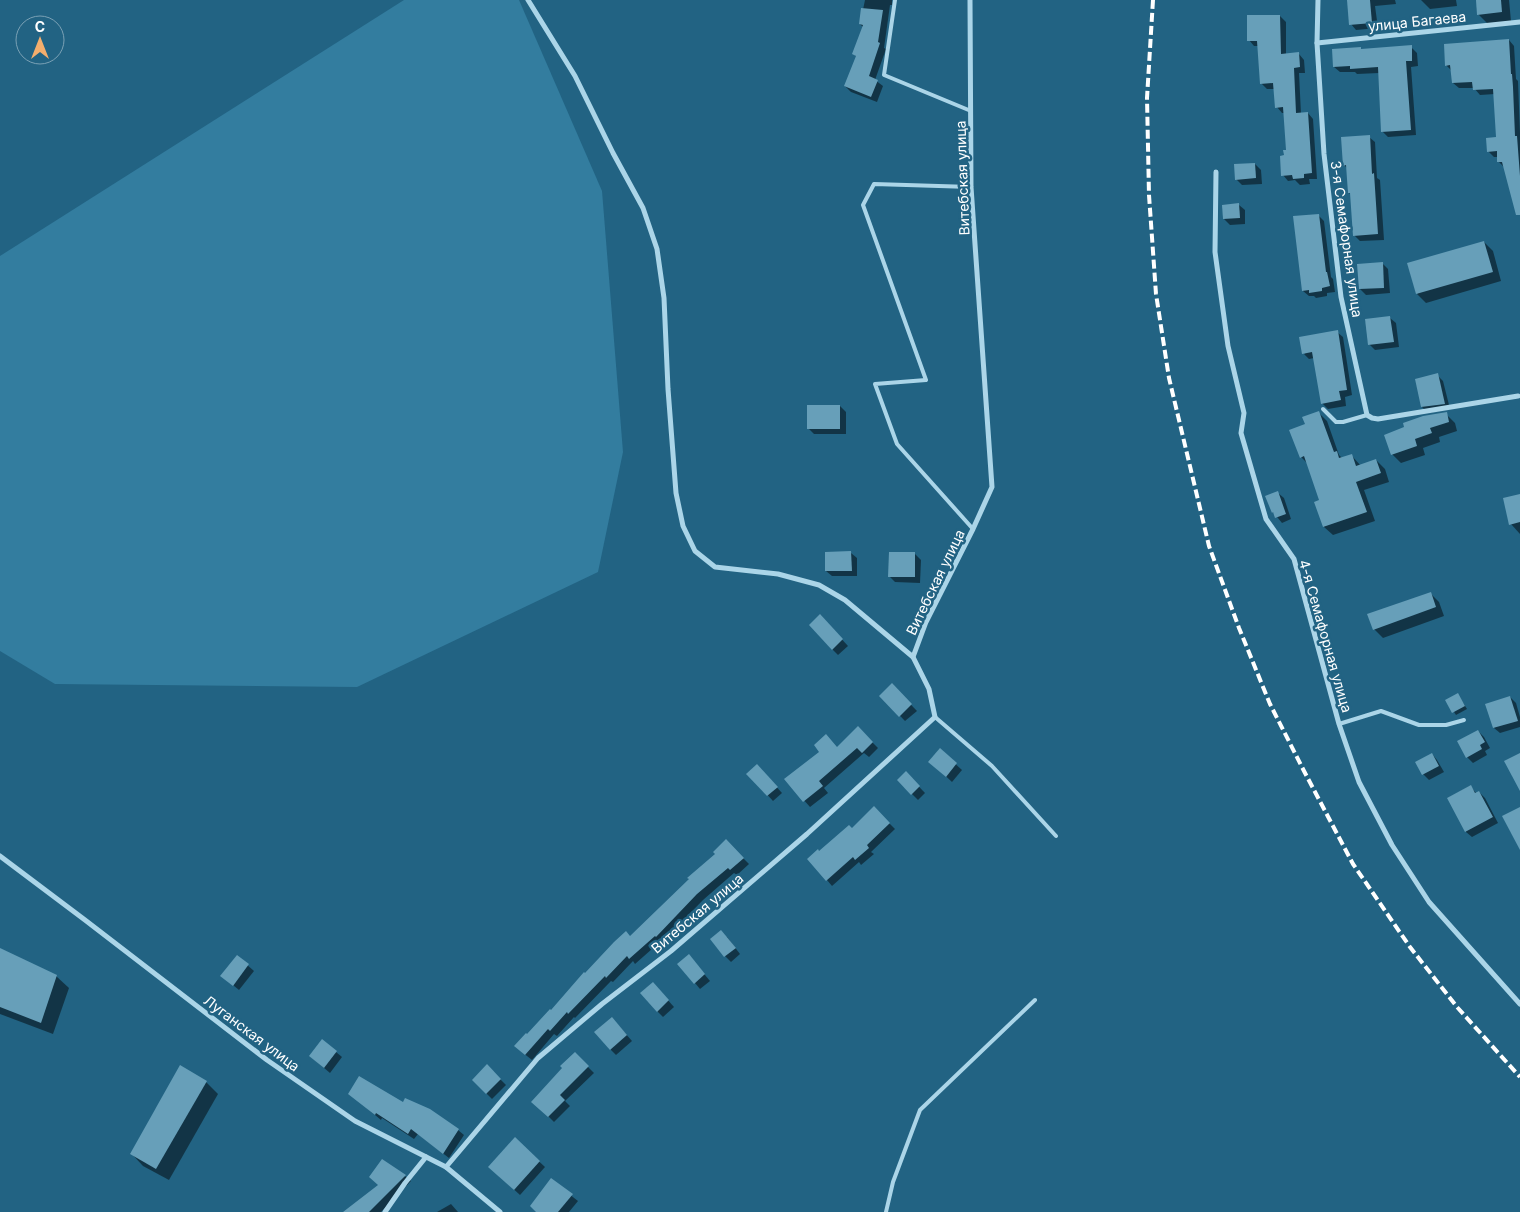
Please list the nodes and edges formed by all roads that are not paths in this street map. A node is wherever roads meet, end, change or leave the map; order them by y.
1 (528, 0) edge
2 (895, 0) edge
3 (970, 0) edge
4 (1318, 0) edge
5 (1520, 22) edge
6 (1317, 43) junction
7 (971, 111) junction
8 (1216, 172) dead end
9 (971, 187) junction
10 (1518, 396) dead end
11 (1324, 409) dead end
12 (1367, 415) junction
13 (973, 529) junction
14 (913, 658) junction
15 (935, 717) junction
16 (1464, 720) dead end
17 (1339, 724) junction
18 (1056, 836) dead end
19 (0, 856) edge
20 (1035, 1000) dead end
21 (1520, 1004) edge
22 (426, 1157) junction
23 (446, 1167) junction
24 (385, 1212) edge
25 (500, 1212) edge
26 (886, 1212) edge

1 - 14 street
2 - 7 lane
3 - 7 street, Витебская улица
4 - 6 street, 3-я Семафорная улица
5 - 6 street, улица Багаева
6 - 12 street, 3-я Семафорная улица
7 - 9 street, Витебская улица
8 - 17 street, 4-я Семафорная улица
9 - 13 street, Витебская улица
9 - 13 lane
10 - 12 street
11 - 12 lane
13 - 14 street, Витебская улица
14 - 15 street, Витебская улица
15 - 18 lane
15 - 23 street, Витебская улица
16 - 17 lane
17 - 21 street, 4-я Семафорная улица
19 - 22 street, Луганская улица
20 - 26 lane
22 - 23 street, Луганская улица
22 - 24 street
23 - 25 street, Луганская улица

